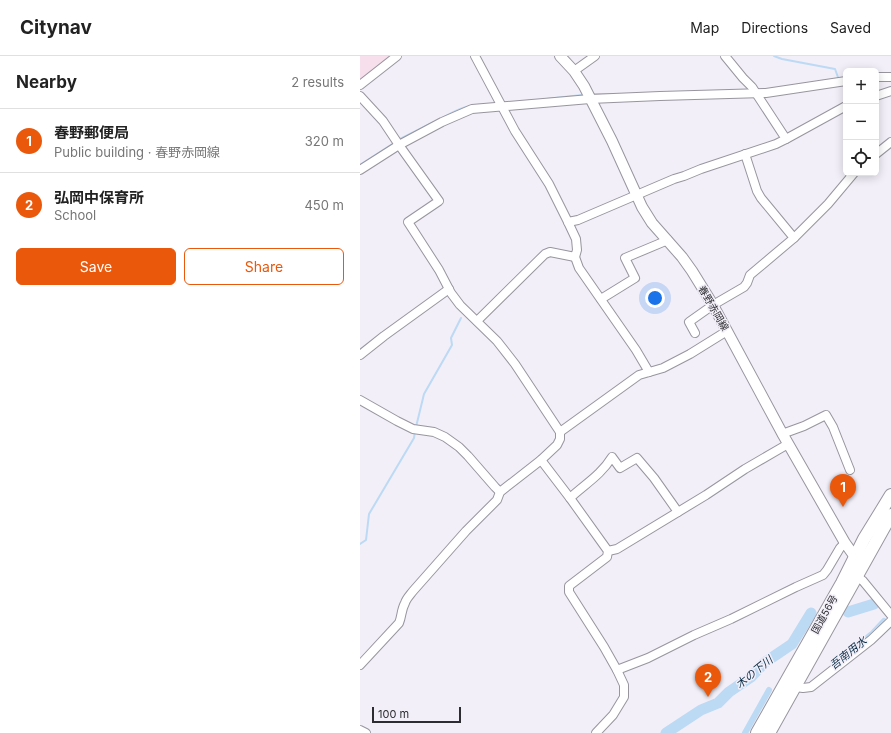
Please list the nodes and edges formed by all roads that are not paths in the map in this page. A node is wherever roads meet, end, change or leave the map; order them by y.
1 (397, 56) edge
2 (475, 56) edge
3 (560, 56) edge
4 (595, 56) edge
5 (725, 56) edge
6 (574, 71) junction
7 (879, 77) edge
8 (891, 77) edge
9 (843, 82) edge
10 (360, 85) edge
11 (891, 90) edge
12 (756, 93) junction
13 (879, 95) edge
14 (360, 96) edge
15 (590, 99) junction
16 (501, 106) junction
17 (843, 108) edge
18 (786, 139) junction
19 (891, 142) edge
20 (399, 145) junction
21 (879, 152) edge
22 (745, 154) junction
23 (360, 170) edge
24 (851, 176) edge
25 (636, 195) junction
26 (568, 222) junction
27 (794, 238) junction
28 (668, 240) junction
29 (575, 257) junction
30 (449, 288) junction
31 (601, 299) junction
32 (713, 305) junction
33 (477, 321) junction
34 (727, 331) junction
35 (695, 333) dead end
36 (360, 355) edge
37 (649, 372) junction
38 (360, 400) edge
39 (560, 432) junction
40 (782, 434) junction
41 (788, 444) junction
42 (541, 460) junction
43 (850, 470) dead end
44 (500, 492) junction
45 (891, 495) edge
46 (570, 498) junction
47 (678, 512) junction
48 (891, 515) edge
49 (845, 542) junction
50 (608, 551) junction
51 (859, 560) junction
52 (852, 573) junction
53 (891, 615) edge
54 (891, 621) edge
55 (360, 665) edge
56 (617, 670) junction
57 (796, 687) junction
58 (360, 730) edge
59 (366, 733) edge
60 (596, 733) edge
61 (757, 733) edge
62 (769, 733) edge

1 - 10 street
2 - 16 street
3 - 6 main road, 春野赤岡線
4 - 6 street
5 - 12 street
6 - 15 main road, 春野赤岡線
7 - 8 street
9 - 12 street
11 - 13 street
12 - 15 street
12 - 18 street
14 - 20 street
15 - 16 street
15 - 25 main road, 春野赤岡線
16 - 20 street
16 - 26 street
17 - 18 street
18 - 22 street
19 - 21 street
20 - 23 street
20 - 30 street
22 - 25 street
22 - 27 street
24 - 27 street
25 - 26 street
25 - 28 main road, 春野赤岡線
26 - 29 street
27 - 32 street
28 - 31 street
28 - 32 main road, 春野赤岡線
29 - 31 street
29 - 33 street
30 - 33 street
30 - 36 street
31 - 37 street
32 - 34 main road, 春野赤岡線
32 - 35 street
33 - 39 street
34 - 37 street
34 - 40 main road, 春野赤岡線
37 - 39 street
38 - 44 street
39 - 42 street
40 - 41 main road, 春野赤岡線
40 - 43 street
41 - 47 street
41 - 49 main road, 春野赤岡線
42 - 44 street
42 - 46 street
44 - 55 street
45 - 51 highway, 国道56号
46 - 47 street
46 - 50 street
47 - 50 street
48 - 51 highway, 国道56号
49 - 51 main road, 春野赤岡線
49 - 56 street
50 - 56 street
51 - 52 highway, 国道56号
52 - 53 street
52 - 57 highway, 国道56号
52 - 61 highway, 国道56号
54 - 57 street
56 - 60 street
57 - 62 highway, 国道56号
58 - 59 street

